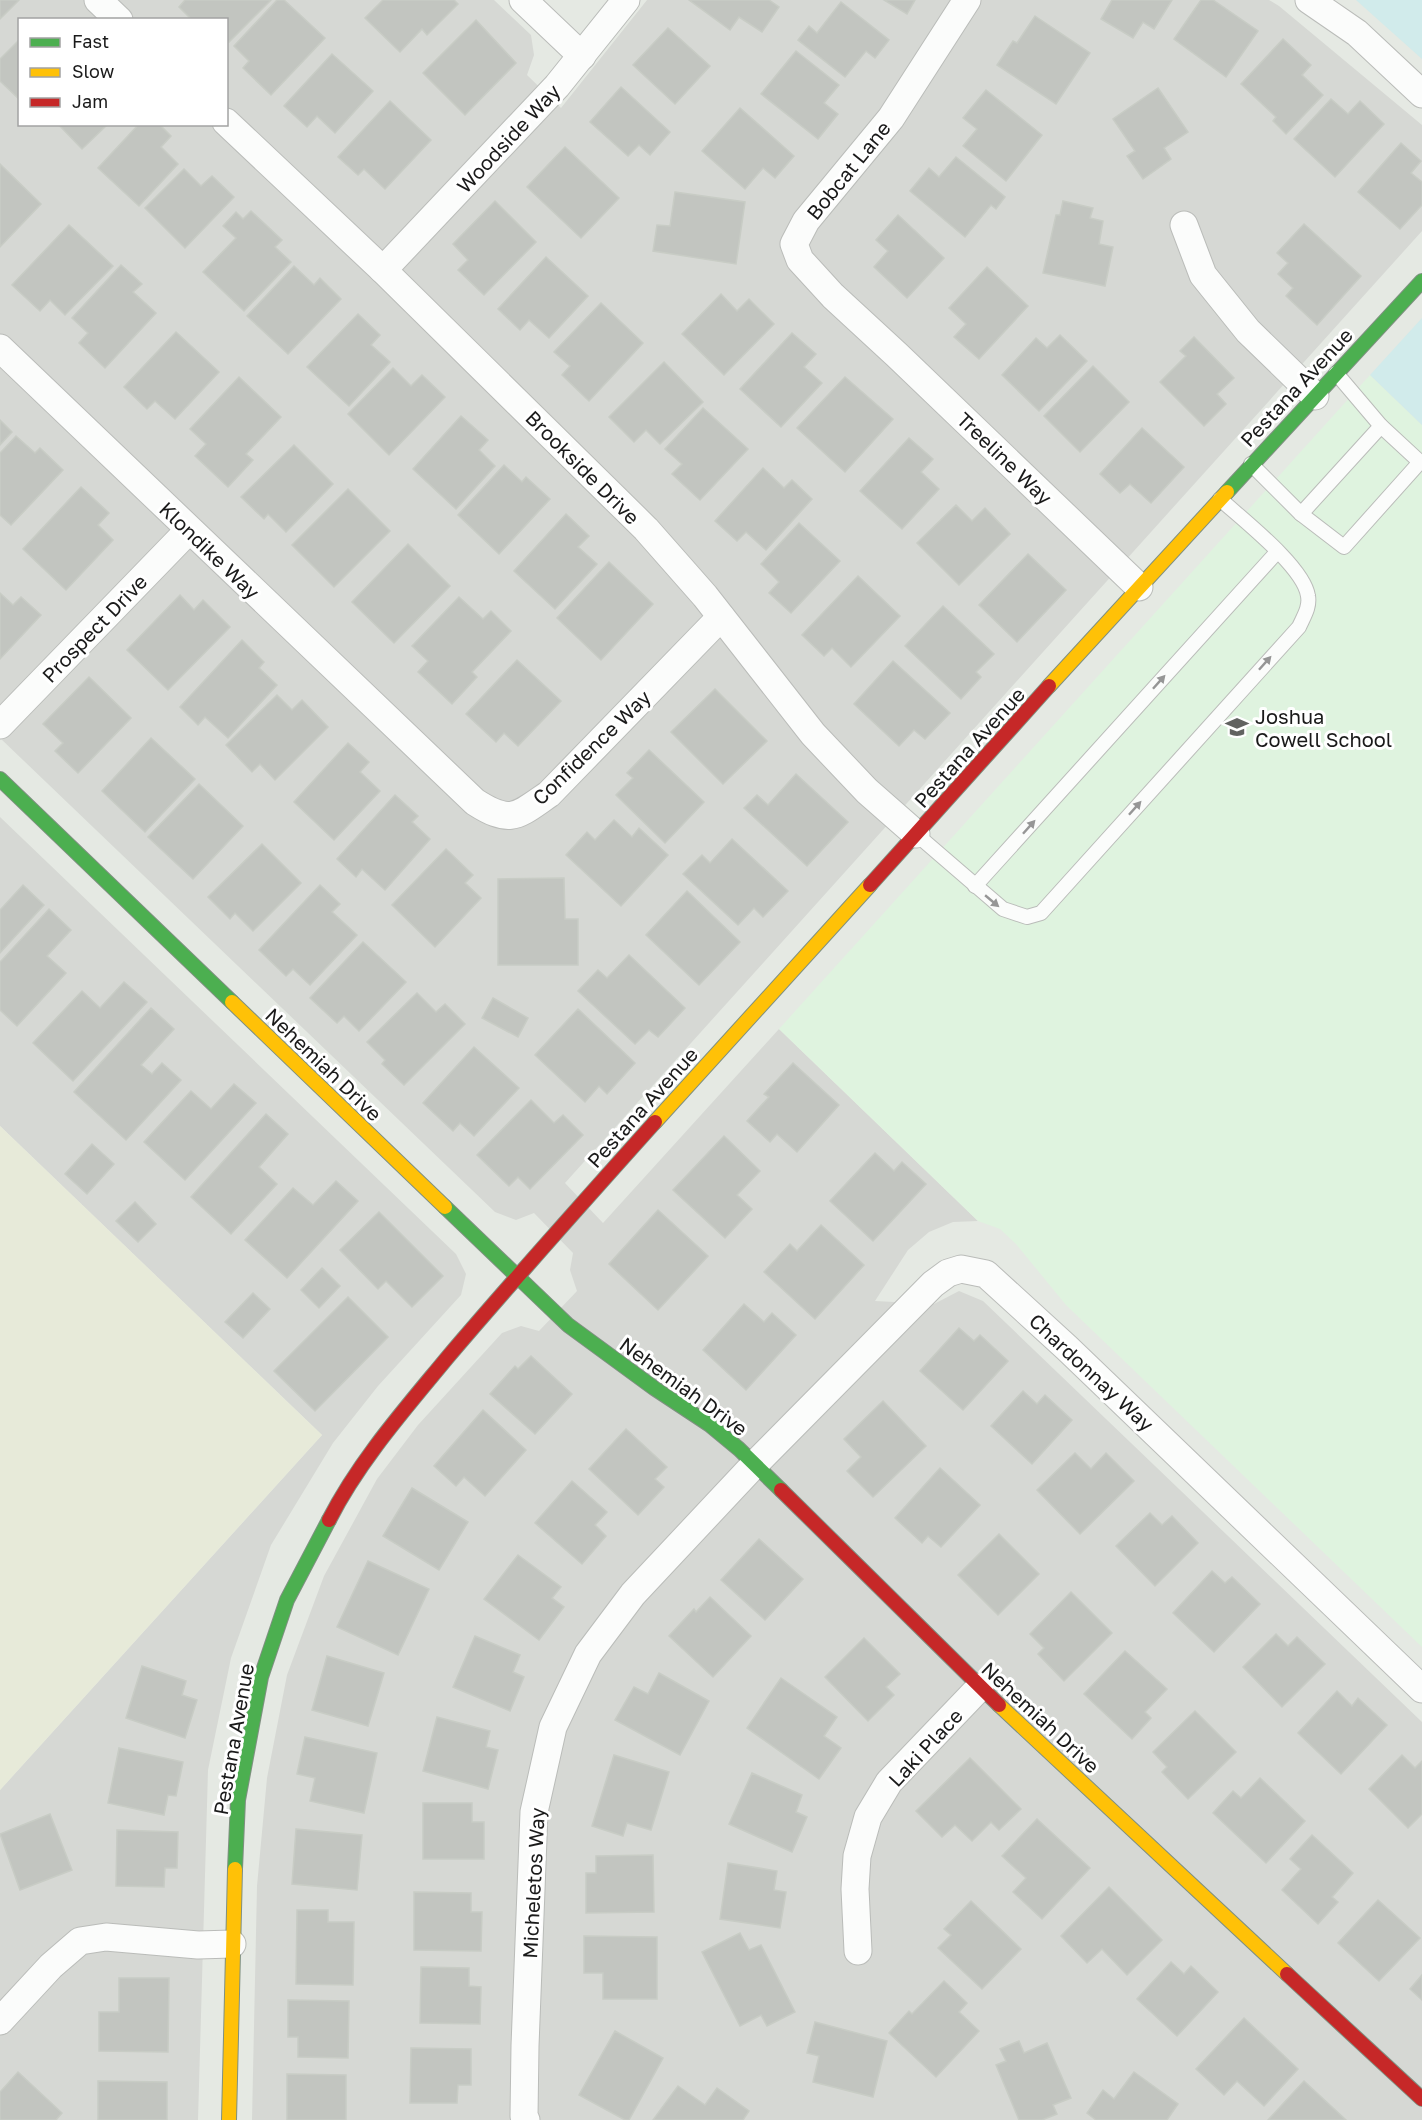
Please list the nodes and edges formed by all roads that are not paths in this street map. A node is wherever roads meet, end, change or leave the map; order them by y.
1 (98, 0) edge
2 (523, 0) edge
3 (626, 0) edge
4 (967, 0) edge
5 (1309, 0) edge
6 (117, 18) edge
7 (582, 56) junction
8 (1422, 94) edge
9 (228, 124) edge
10 (1184, 225) dead end
11 (383, 270) junction
12 (1422, 281) edge
13 (870, 330) joint
14 (0, 348) edge
15 (1336, 373) junction
16 (1315, 396) junction
17 (1381, 426) junction
18 (1251, 464) junction
19 (1220, 499) junction
20 (1301, 514) junction
21 (189, 530) junction
22 (1277, 552) junction
23 (1139, 587) junction
24 (721, 617) junction
25 (0, 725) edge
26 (422, 750) joint
27 (0, 779) edge
28 (916, 834) junction
29 (975, 886) junction
30 (516, 1276) junction
31 (754, 1465) junction
32 (980, 1687) junction
33 (1422, 1689) edge
34 (232, 1944) junction
35 (858, 1951) dead end
36 (0, 2021) edge
37 (1422, 2099) edge
38 (230, 2120) edge
39 (526, 2120) edge

1 - 6 street
2 - 7 street
3 - 7 street, Woodside Way
4 - 13 street, Bobcat Lane
5 - 8 street
7 - 11 street, Woodside Way
9 - 11 street, Brookside Drive
10 - 16 street
11 - 24 street, Brookside Drive
12 - 15 street, Pestana Avenue
13 - 23 street, Treeline Way
14 - 21 street, Klondike Way
15 - 16 street, Pestana Avenue
15 - 17 lane
16 - 18 street, Pestana Avenue
17 - 20 lane
17 - 20 lane
18 - 19 street, Pestana Avenue
18 - 20 lane
19 - 22 lane
19 - 23 street, Pestana Avenue
21 - 25 street, Prospect Drive
21 - 26 street, Klondike Way
29 -> 22 lane
29 -> 22 lane
23 - 28 street, Pestana Avenue
24 - 26 street, Confidence Way
24 - 28 street, Brookside Drive
27 - 30 street, Nehemiah Drive
28 - 29 lane
28 - 30 street, Pestana Avenue
30 - 31 street, Nehemiah Drive
30 - 34 street, Pestana Avenue
31 - 32 street, Nehemiah Drive
31 - 33 street, Chardonnay Way
31 - 39 street, Micheletos Way
32 - 35 street, Laki Place
32 - 37 street, Nehemiah Drive
34 - 36 street
34 - 38 street, Pestana Avenue

